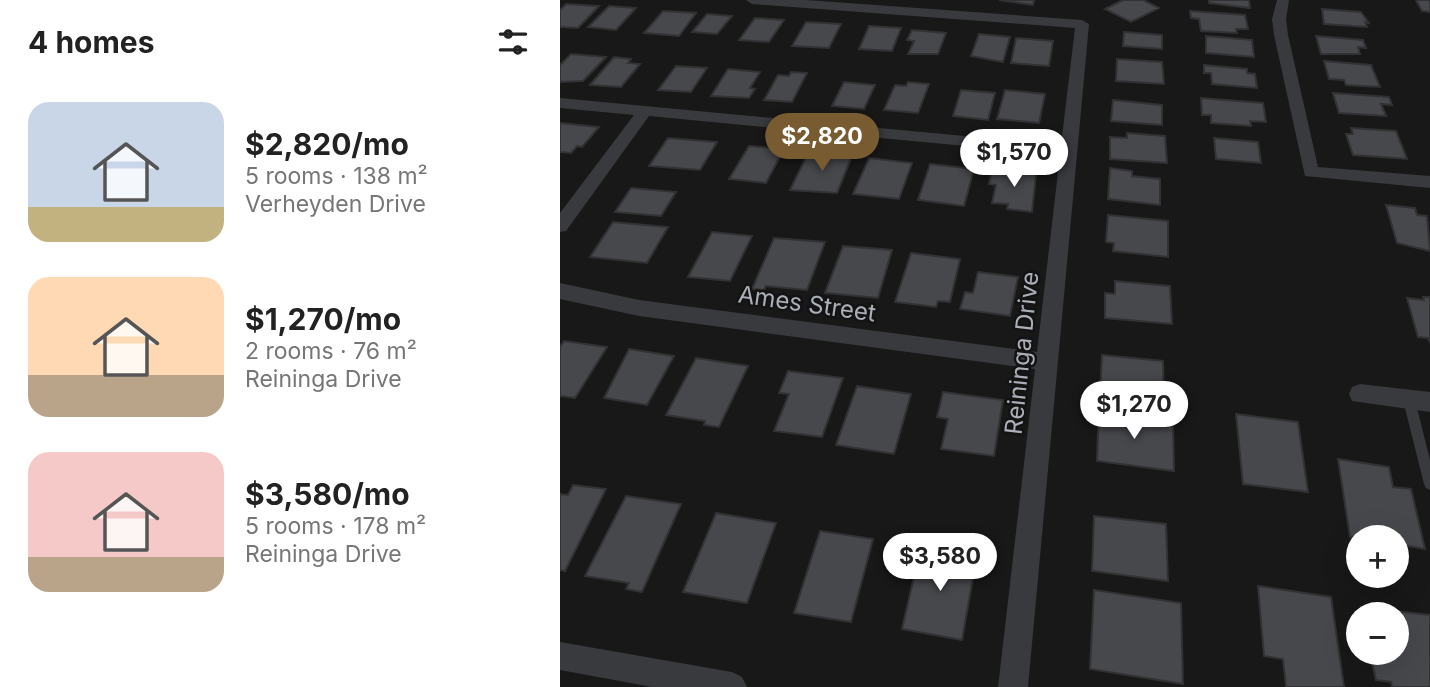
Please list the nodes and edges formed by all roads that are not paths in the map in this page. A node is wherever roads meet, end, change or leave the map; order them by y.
1 (752, 0) edge
2 (1283, 0) edge
3 (560, 103) edge
4 (646, 110) junction
5 (1069, 151) junction
6 (1430, 182) edge
7 (560, 226) edge
8 (560, 291) edge
9 (1047, 362) junction
10 (1360, 394) dead end
11 (1420, 401) edge
12 (1430, 484) edge
13 (560, 656) edge
14 (732, 687) edge
15 (1013, 687) edge

1 - 5 street, Reininga Drive
2 - 6 street
3 - 4 street
4 - 5 street
4 - 7 street
5 - 9 street, Reininga Drive
8 - 9 street, Ames Street
9 - 15 street, Reininga Drive
10 - 11 street
11 - 12 lane
13 - 14 street

